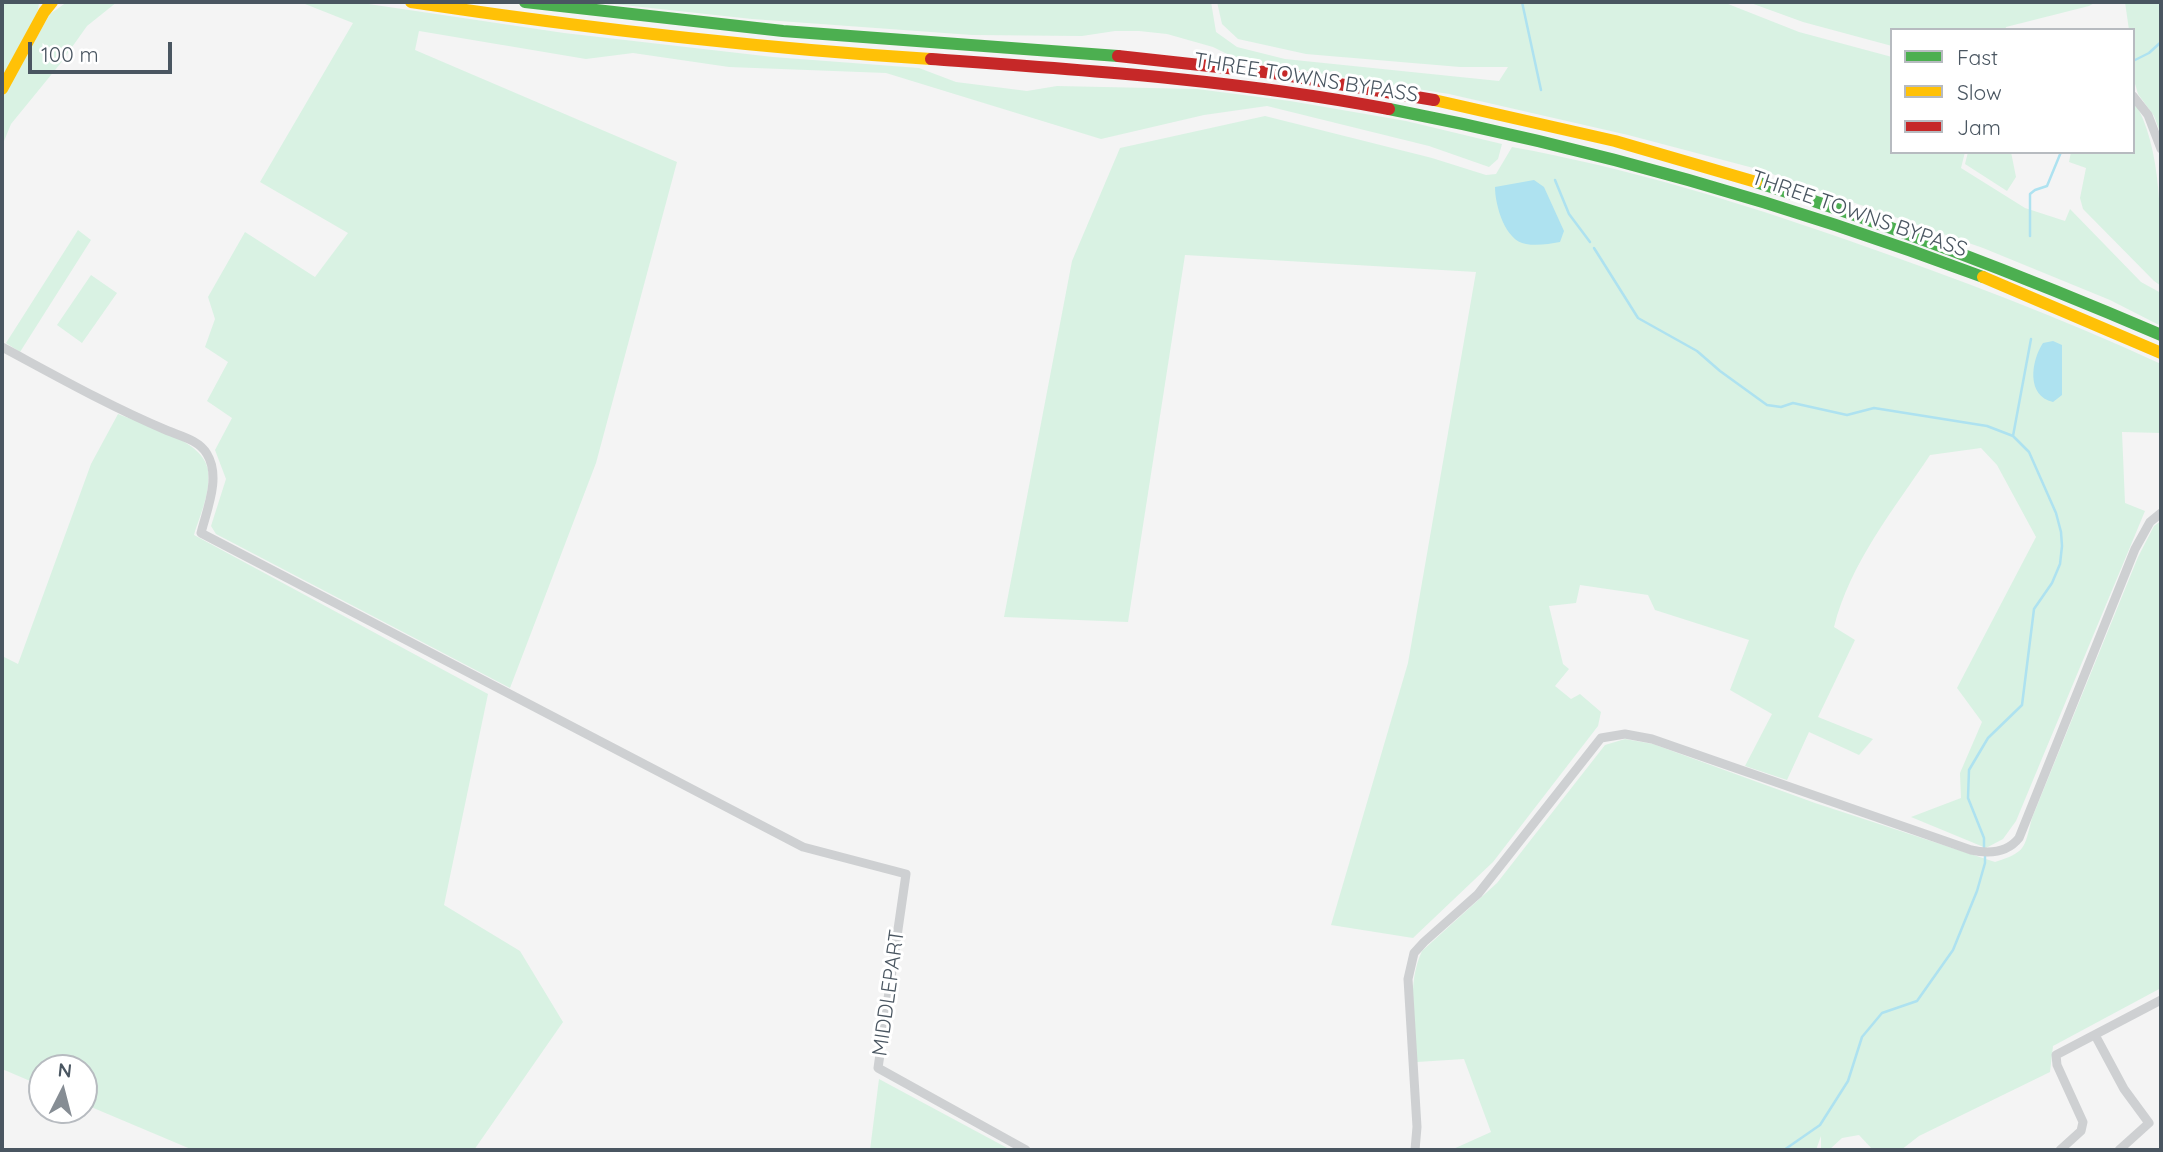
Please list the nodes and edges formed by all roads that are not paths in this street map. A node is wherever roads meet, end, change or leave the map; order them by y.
1 (411, 2) edge
2 (525, 2) edge
3 (47, 5) edge
4 (2, 89) edge
5 (2135, 99) edge
6 (2161, 149) edge
7 (2161, 335) edge
8 (2, 347) edge
9 (2161, 353) edge
10 (2161, 513) edge
11 (2161, 1000) edge
12 (2095, 1035) junction
13 (1026, 1150) edge
14 (1415, 1150) edge
15 (2060, 1150) edge
16 (2119, 1150) edge

1 - 9 main road, THREE TOWNS BYPASS
2 - 7 main road, THREE TOWNS BYPASS
3 - 4 main road
5 - 6 street
8 - 13 street, MIDDLEPART
10 - 14 street
11 - 12 street
12 - 15 street
12 - 16 street

